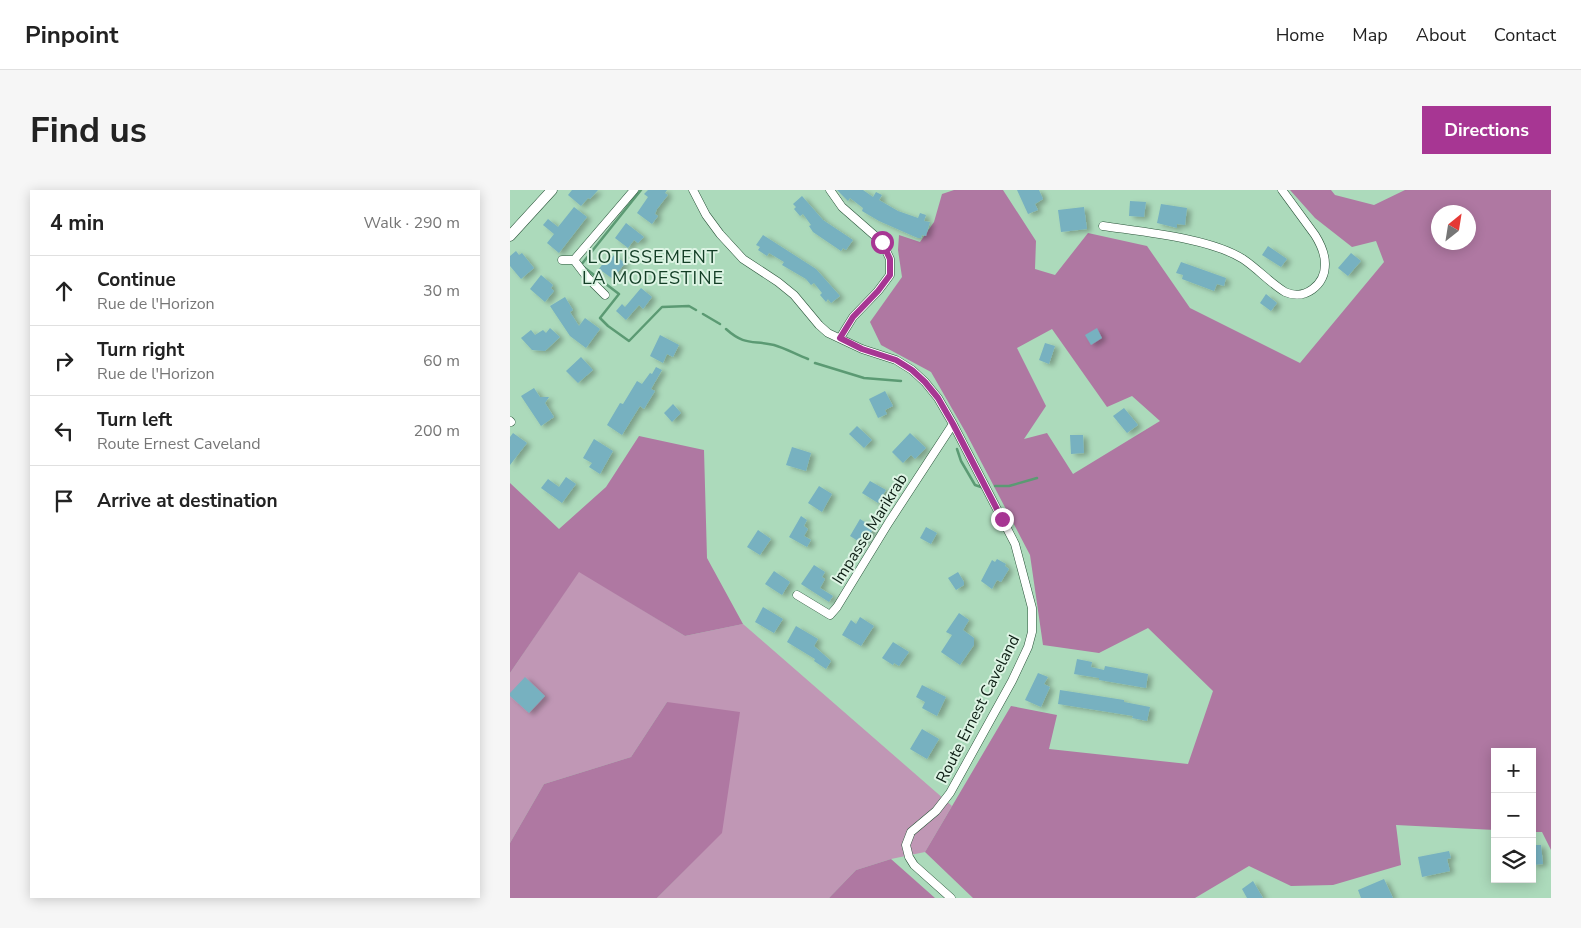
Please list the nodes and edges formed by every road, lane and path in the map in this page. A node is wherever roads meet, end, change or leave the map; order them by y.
1 (552, 190) edge
2 (634, 190) edge
3 (693, 190) edge
4 (830, 190) edge
5 (1282, 190) edge
6 (1103, 226) dead end
7 (512, 231) edge
8 (562, 260) dead end
9 (574, 260) junction
10 (606, 295) dead end
11 (840, 338) junction
12 (953, 424) junction
13 (797, 595) dead end
14 (951, 898) edge

1 - 7 street
2 - 9 street
3 - 11 street, Route Ernest Caveland
4 - 11 street
5 - 6 street
8 - 9 street
9 - 10 street
11 - 12 street, Route Ernest Caveland
12 - 13 street, Impasse Marikrab
12 - 14 street, Route Ernest Caveland

